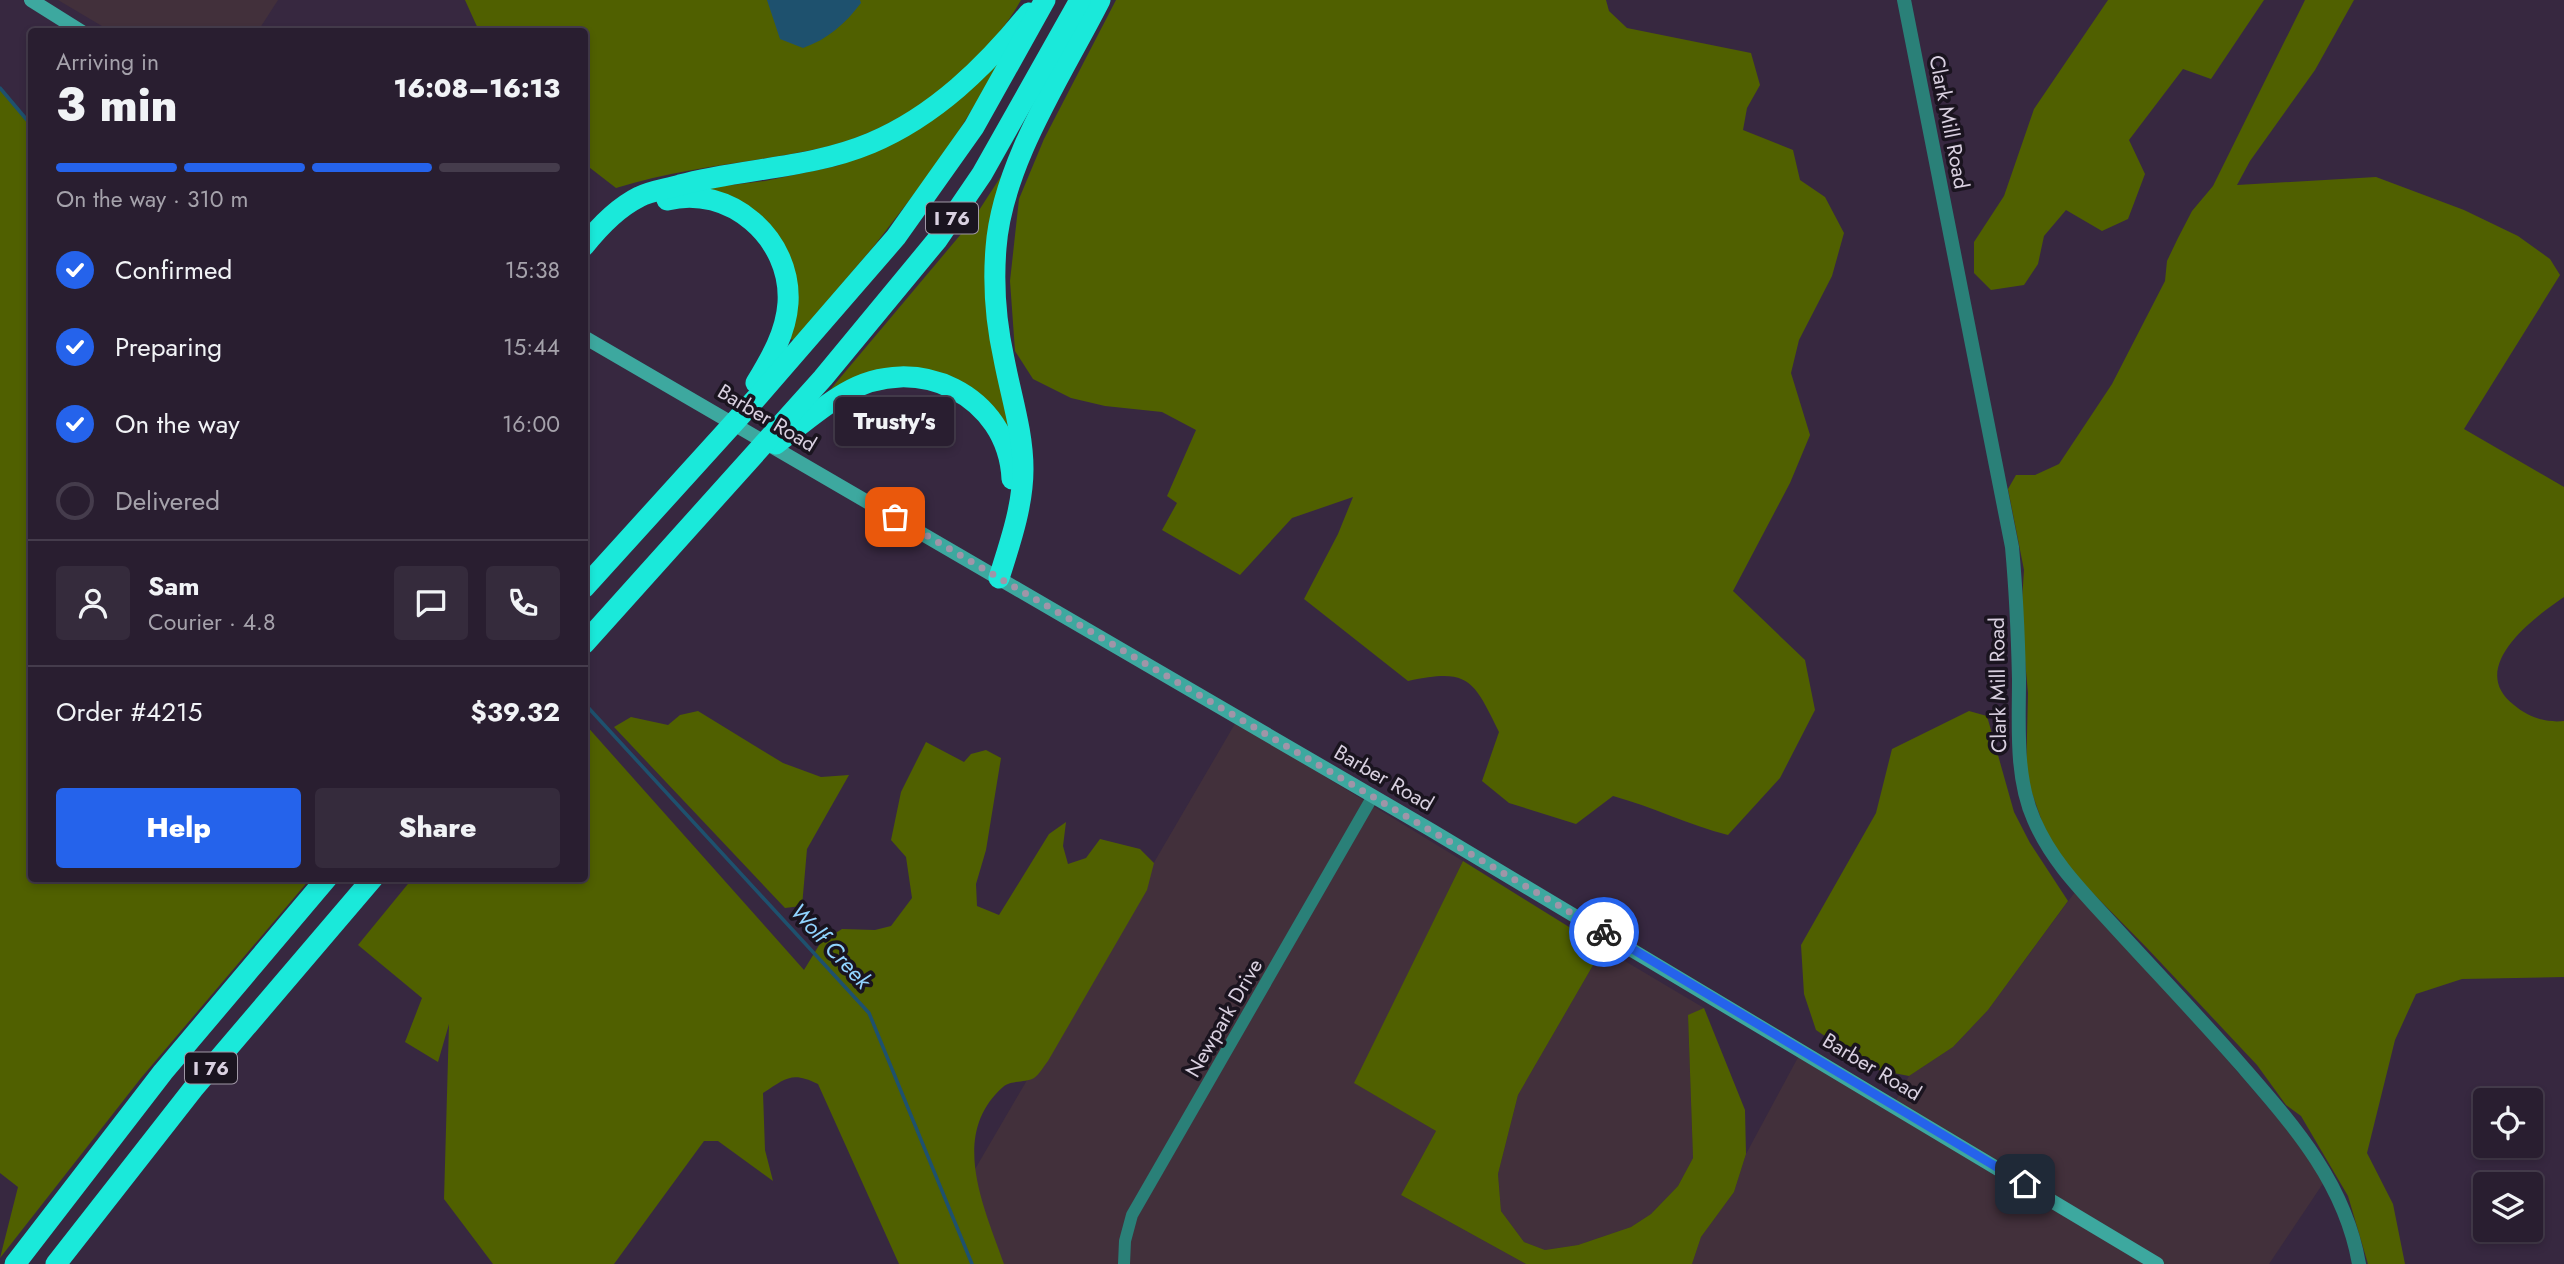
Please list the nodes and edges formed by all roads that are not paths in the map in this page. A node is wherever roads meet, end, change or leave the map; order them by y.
1 (31, 0) edge
2 (1039, 0) edge
3 (1045, 0) edge
4 (1080, 0) edge
5 (1100, 0) edge
6 (1904, 0) edge
7 (76, 28) edge
8 (588, 241) edge
9 (588, 259) edge
10 (588, 339) edge
11 (756, 393) junction
12 (796, 420) junction
13 (994, 575) junction
14 (588, 584) edge
15 (589, 639) edge
16 (1373, 796) junction
17 (324, 882) edge
18 (370, 882) edge
19 (15, 1264) edge
20 (56, 1264) edge
21 (1124, 1264) edge
22 (2157, 1264) edge
23 (2359, 1264) edge

1 - 7 main road
2 - 8 highway
3 - 11 highway, I 76
4 - 12 highway, I 76
5 - 13 highway
6 - 23 street, Clark Mill Road
9 - 11 highway
10 - 13 main road, Barber Road
11 - 14 highway
12 - 13 highway
12 - 15 highway
13 - 16 main road, Barber Road
16 - 21 street, Newpark Drive
16 - 22 main road, Barber Road
17 - 19 highway, I 76
18 - 20 highway, I 76

